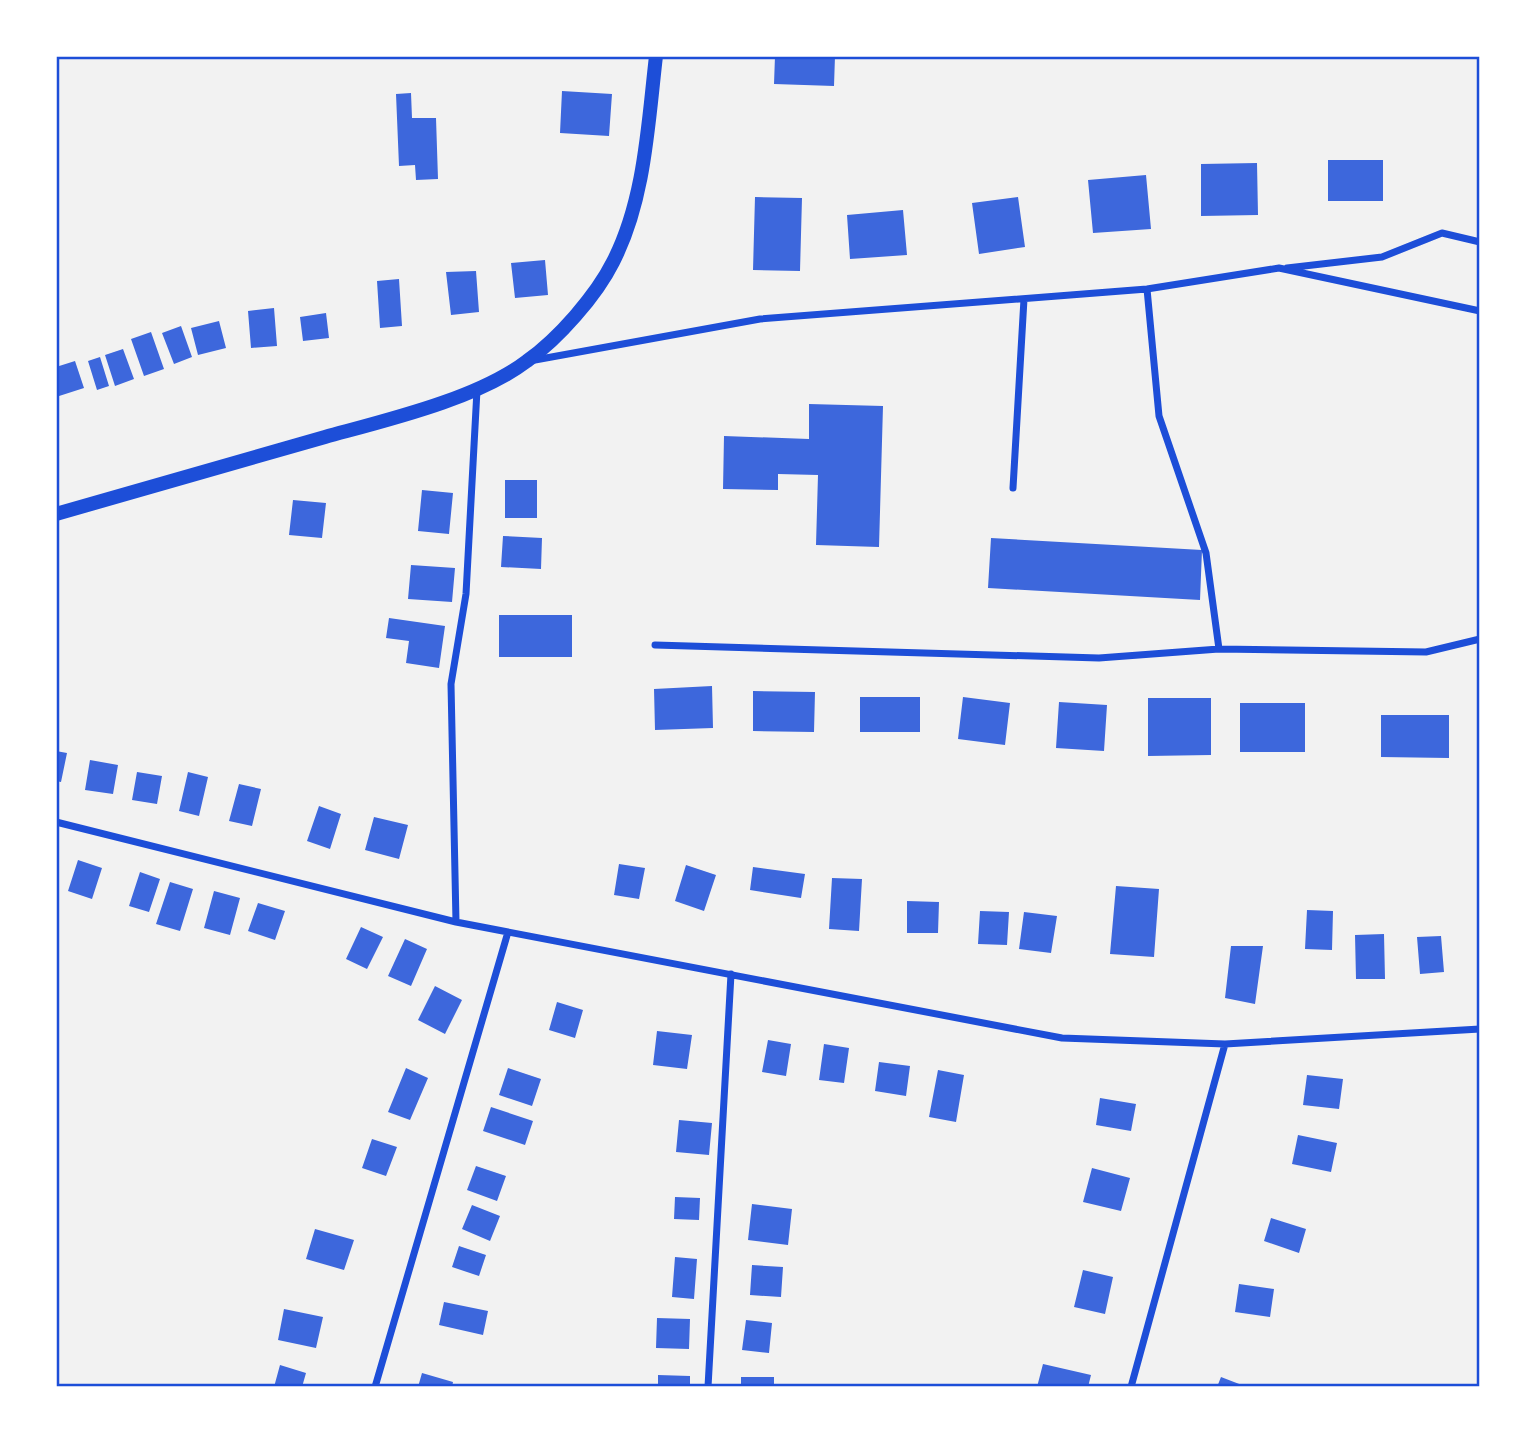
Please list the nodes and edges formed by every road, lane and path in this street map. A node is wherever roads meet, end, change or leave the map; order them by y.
1 (656, 56) edge
2 (1480, 242) edge
3 (1279, 268) junction
4 (1147, 289) junction
5 (1024, 299) junction
6 (1480, 311) edge
7 (527, 361) junction
8 (477, 389) junction
9 (1013, 488) dead end
10 (56, 514) edge
11 (1480, 639) edge
12 (655, 645) dead end
13 (1219, 649) junction
14 (56, 822) edge
15 (456, 922) junction
16 (508, 932) junction
17 (731, 974) junction
18 (1480, 1029) edge
19 (1225, 1044) junction
20 (375, 1387) edge
21 (708, 1387) edge
22 (1131, 1387) edge

1 - 7 main road
2 - 3 street
3 - 4 street
3 - 6 street
4 - 5 street
4 - 13 street
5 - 7 street
5 - 9 street
7 - 8 main road
8 - 10 main road
8 - 15 street
11 - 13 street
12 - 13 street
14 - 15 street
15 - 16 street
16 - 17 street
16 - 20 street
17 - 19 street
17 - 21 street
18 - 19 street
19 - 22 street

